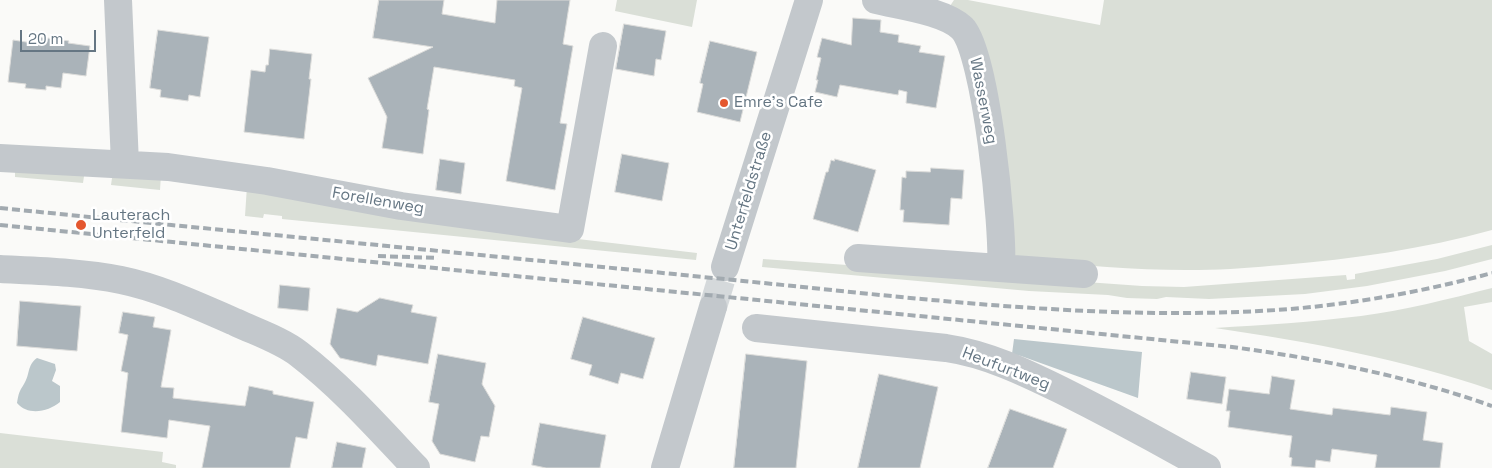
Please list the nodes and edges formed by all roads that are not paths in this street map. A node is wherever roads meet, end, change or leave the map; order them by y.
1 (118, 0) edge
2 (809, 0) edge
3 (876, 0) edge
4 (603, 46) dead end
5 (0, 158) edge
6 (125, 164) junction
7 (858, 258) dead end
8 (725, 267) tunnel mouth
9 (1001, 268) junction
10 (0, 269) edge
11 (1084, 274) dead end
12 (713, 307) tunnel mouth
13 (756, 328) dead end
14 (407, 464) edge
15 (665, 468) edge
16 (1207, 468) edge

1 - 6 street
2 - 8 street, Unterfeldstraße
3 - 9 street, Wasserweg
4 - 6 street, Forellenweg
5 - 6 street, Forellenweg
7 - 9 street
9 - 11 street
10 - 14 street
12 - 15 street
13 - 16 street, Heufurtweg

